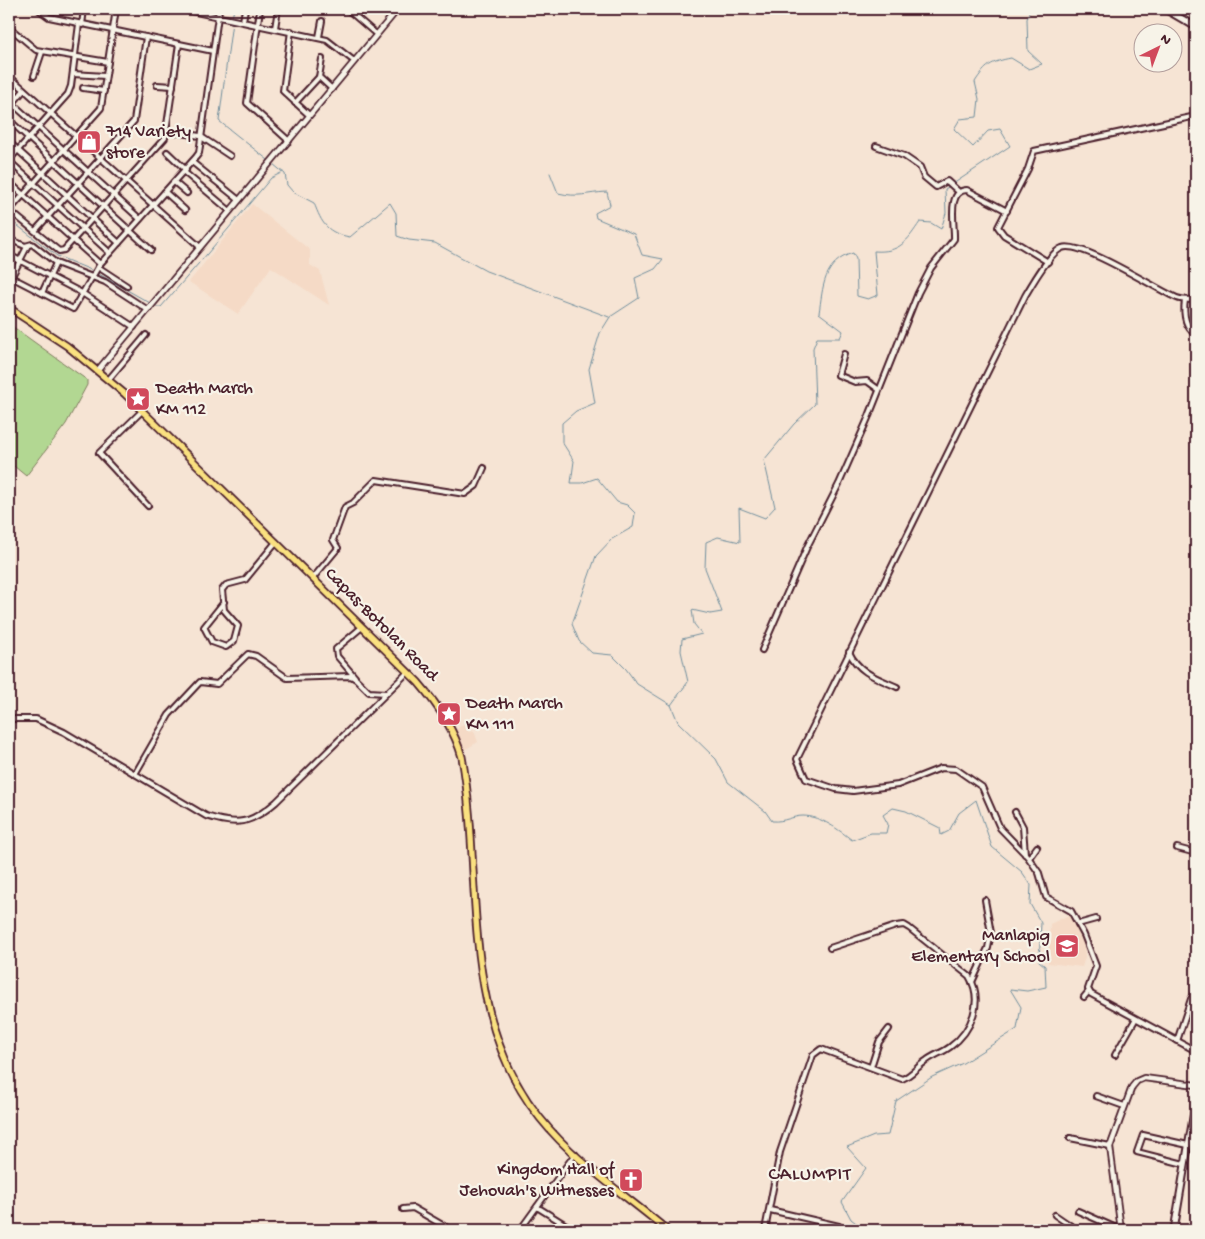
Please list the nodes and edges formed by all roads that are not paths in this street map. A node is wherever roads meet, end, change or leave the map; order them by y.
1 (38, 9) edge
2 (84, 9) edge
3 (116, 9) edge
4 (182, 9) edge
5 (219, 9) edge
6 (245, 9) edge
7 (260, 9) edge
8 (278, 9) edge
9 (348, 9) edge
10 (1164, 9) edge
11 (395, 10) edge
12 (218, 16) junction
13 (243, 21) junction
14 (322, 21) dead end
15 (80, 24) junction
16 (258, 24) junction
17 (9, 27) edge
18 (1196, 27) edge
19 (275, 28) junction
20 (113, 30) junction
21 (291, 32) junction
22 (376, 34) junction
23 (146, 37) junction
24 (319, 38) junction
25 (179, 44) junction
26 (213, 51) junction
27 (42, 52) junction
28 (75, 58) junction
29 (322, 59) dead end
30 (354, 60) junction
31 (108, 62) junction
32 (73, 74) junction
33 (9, 76) edge
34 (34, 76) dead end
35 (105, 76) junction
36 (319, 77) junction
37 (157, 85) dead end
38 (174, 86) junction
39 (83, 88) dead end
40 (332, 89) junction
41 (24, 90) junction
42 (104, 91) junction
43 (295, 103) junction
44 (12, 104) junction
45 (9, 108) edge
46 (51, 114) junction
47 (309, 115) junction
48 (1196, 116) edge
49 (9, 120) edge
50 (38, 127) junction
51 (167, 130) junction
52 (76, 136) junction
53 (200, 136) junction
54 (28, 138) junction
55 (288, 140) junction
56 (9, 142) edge
57 (876, 146) dead end
58 (18, 150) junction
59 (63, 150) junction
60 (167, 152) dead end
61 (230, 156) dead end
62 (101, 159) junction
63 (9, 160) edge
64 (54, 161) junction
65 (192, 162) junction
66 (185, 171) junction
67 (43, 173) junction
68 (88, 173) junction
69 (9, 182) edge
70 (126, 182) junction
71 (174, 182) junction
72 (34, 183) junction
73 (78, 184) junction
74 (165, 192) junction
75 (959, 192) junction
76 (187, 193) dead end
77 (23, 195) junction
78 (68, 195) junction
79 (114, 196) junction
80 (239, 200) junction
81 (58, 206) junction
82 (104, 206) junction
83 (153, 206) junction
84 (9, 210) edge
85 (185, 210) dead end
86 (230, 211) junction
87 (1007, 211) junction
88 (48, 217) junction
89 (93, 218) junction
90 (140, 219) junction
91 (84, 228) junction
92 (130, 230) junction
93 (35, 231) junction
94 (9, 239) edge
95 (73, 240) junction
96 (119, 243) junction
97 (27, 247) junction
98 (200, 247) junction
99 (151, 250) dead end
100 (110, 253) junction
101 (9, 256) edge
102 (20, 261) junction
103 (1048, 262) junction
104 (56, 263) junction
105 (99, 266) junction
106 (50, 276) junction
107 (92, 276) junction
108 (10, 277) edge
109 (127, 286) dead end
110 (82, 292) junction
111 (42, 293) junction
112 (1185, 300) junction
113 (1196, 300) edge
114 (9, 308) edge
115 (148, 310) junction
116 (134, 327) junction
117 (146, 335) dead end
118 (1196, 335) edge
119 (844, 354) dead end
120 (98, 370) junction
121 (109, 379) junction
122 (878, 388) junction
123 (143, 410) junction
124 (484, 468) dead end
125 (148, 506) dead end
126 (276, 542) junction
127 (313, 578) junction
128 (224, 602) junction
129 (362, 627) junction
130 (762, 650) dead end
131 (849, 652) junction
132 (408, 672) junction
133 (356, 679) junction
134 (897, 687) dead end
135 (386, 693) junction
136 (9, 719) edge
137 (136, 774) junction
138 (1015, 812) dead end
139 (1037, 847) dead end
140 (1177, 848) dead end
141 (1196, 853) edge
142 (1027, 856) junction
143 (984, 900) dead end
144 (1096, 919) dead end
145 (1078, 924) junction
146 (830, 948) dead end
147 (972, 982) junction
148 (1089, 991) junction
149 (1196, 992) edge
150 (1084, 997) dead end
151 (1135, 1020) junction
152 (889, 1029) dead end
153 (1177, 1041) junction
154 (1196, 1051) edge
155 (1114, 1055) dead end
156 (872, 1068) junction
157 (1196, 1085) edge
158 (1096, 1096) dead end
159 (1196, 1100) edge
160 (1124, 1106) junction
161 (1070, 1138) dead end
162 (1188, 1145) junction
163 (1110, 1146) junction
164 (575, 1154) junction
165 (1184, 1164) junction
166 (537, 1207) junction
167 (403, 1209) dead end
168 (770, 1210) junction
169 (1078, 1211) dead end
170 (1055, 1215) dead end
171 (451, 1230) edge
172 (523, 1230) edge
173 (574, 1230) edge
174 (667, 1230) edge
175 (764, 1230) edge
176 (843, 1230) edge
177 (1077, 1230) edge
178 (1121, 1230) edge
179 (1145, 1230) edge
180 (1174, 1230) edge

1 - 15 street
2 - 15 street
3 - 20 street
4 - 12 street
5 - 12 street
6 - 13 street
7 - 16 street
8 - 19 street
9 - 22 street
10 - 18 main road
11 - 22 street
12 - 13 street
12 - 26 street
13 - 16 street
14 - 24 street
15 - 20 street
15 - 28 street
16 - 19 street
16 - 55 street
17 - 27 street
19 - 21 street
20 - 23 street
20 - 31 street
21 - 24 street
21 - 43 street
22 - 30 street
23 - 25 street
23 - 62 street
24 - 30 street
25 - 26 street
25 - 38 street
26 - 53 street
27 - 28 street
27 - 34 street
28 - 31 street
28 - 32 street
29 - 36 street
30 - 40 street
31 - 35 street
32 - 35 street
32 - 46 street
33 - 41 street
35 - 42 street
36 - 40 street
36 - 43 street
37 - 38 street
38 - 51 street
39 - 42 street
40 - 47 street
41 - 44 street
41 - 46 street
42 - 52 street
43 - 47 street
44 - 45 street
44 - 50 street
46 - 50 street
46 - 52 street
47 - 55 street
48 - 87 street
49 - 54 street
50 - 54 street
50 - 59 street
51 - 53 street
51 - 70 street
52 - 59 street
52 - 62 street
53 - 61 street
53 - 65 street
54 - 58 street
54 - 64 street
55 - 80 street
56 - 58 street
57 - 75 street
58 - 63 street
58 - 67 street
59 - 64 street
59 - 68 street
60 - 66 street
62 - 68 street
62 - 70 street
63 - 72 street
64 - 67 street
64 - 73 street
65 - 66 street
65 - 80 street
66 - 71 street
66 - 86 street
67 - 72 street
67 - 78 street
68 - 73 street
68 - 79 street
69 - 77 street
70 - 79 street
70 - 83 street
71 - 74 street
71 - 76 street
72 - 77 street
72 - 81 street
73 - 78 street
73 - 82 street
74 - 83 street
74 - 85 street
75 - 87 street
75 - 122 street
77 - 84 street
77 - 88 street
78 - 81 street
78 - 89 street
79 - 82 street
79 - 90 street
80 - 86 street
81 - 88 street
81 - 91 street
82 - 89 street
82 - 92 street
83 - 90 street
83 - 98 street
84 - 93 street
86 - 98 street
87 - 103 street
88 - 93 street
88 - 95 street
89 - 91 street
89 - 96 street
90 - 92 street
91 - 95 street
91 - 100 street
92 - 96 street
92 - 99 street
93 - 95 street
94 - 97 street
95 - 105 street
96 - 100 street
97 - 102 street
97 - 104 street
98 - 115 street
100 - 105 street
101 - 102 street
102 - 106 street
102 - 108 street
103 - 112 street
103 - 131 street
104 - 106 street
104 - 107 street
105 - 107 street
105 - 109 street
106 - 110 street
106 - 111 street
107 - 110 street
107 - 115 street
108 - 111 street
110 - 111 street
110 - 116 street
112 - 113 street
112 - 118 street
114 - 120 main road, Capas-Botolan Road
115 - 116 street
116 - 120 street
117 - 121 street
119 - 122 street
120 - 121 main road, Capas-Botolan Road
121 - 123 main road, Capas-Botolan Road
122 - 130 street
123 - 125 street
123 - 126 main road, Capas-Botolan Road
124 - 127 street
126 - 127 main road, Capas-Botolan Road
126 - 128 street
127 - 129 main road, Capas-Botolan Road
128 - 128 street
129 - 132 main road, Capas-Botolan Road
129 - 133 street
131 - 134 street
131 - 142 street
132 - 135 street
132 - 164 main road, Capas-Botolan Road
133 - 135 street
133 - 137 street
135 - 137 street
136 - 137 street
138 - 142 street
139 - 142 street
140 - 141 street
142 - 145 street
143 - 147 street
144 - 145 street
145 - 148 street
146 - 147 street
147 - 156 street
148 - 150 street
148 - 151 street
149 - 153 street
151 - 153 street
151 - 155 street
152 - 156 street
153 - 154 street
156 - 168 street
157 - 160 street
158 - 160 street
159 - 162 main road
160 - 163 street
161 - 163 street
162 - 165 main road
162 - 165 street
163 - 178 street
164 - 166 street
164 - 174 main road, Capas-Botolan Road
165 - 180 main road
166 - 172 street
166 - 173 street
167 - 171 street
168 - 175 street
168 - 176 street
169 - 178 street
170 - 177 street
178 - 179 street

